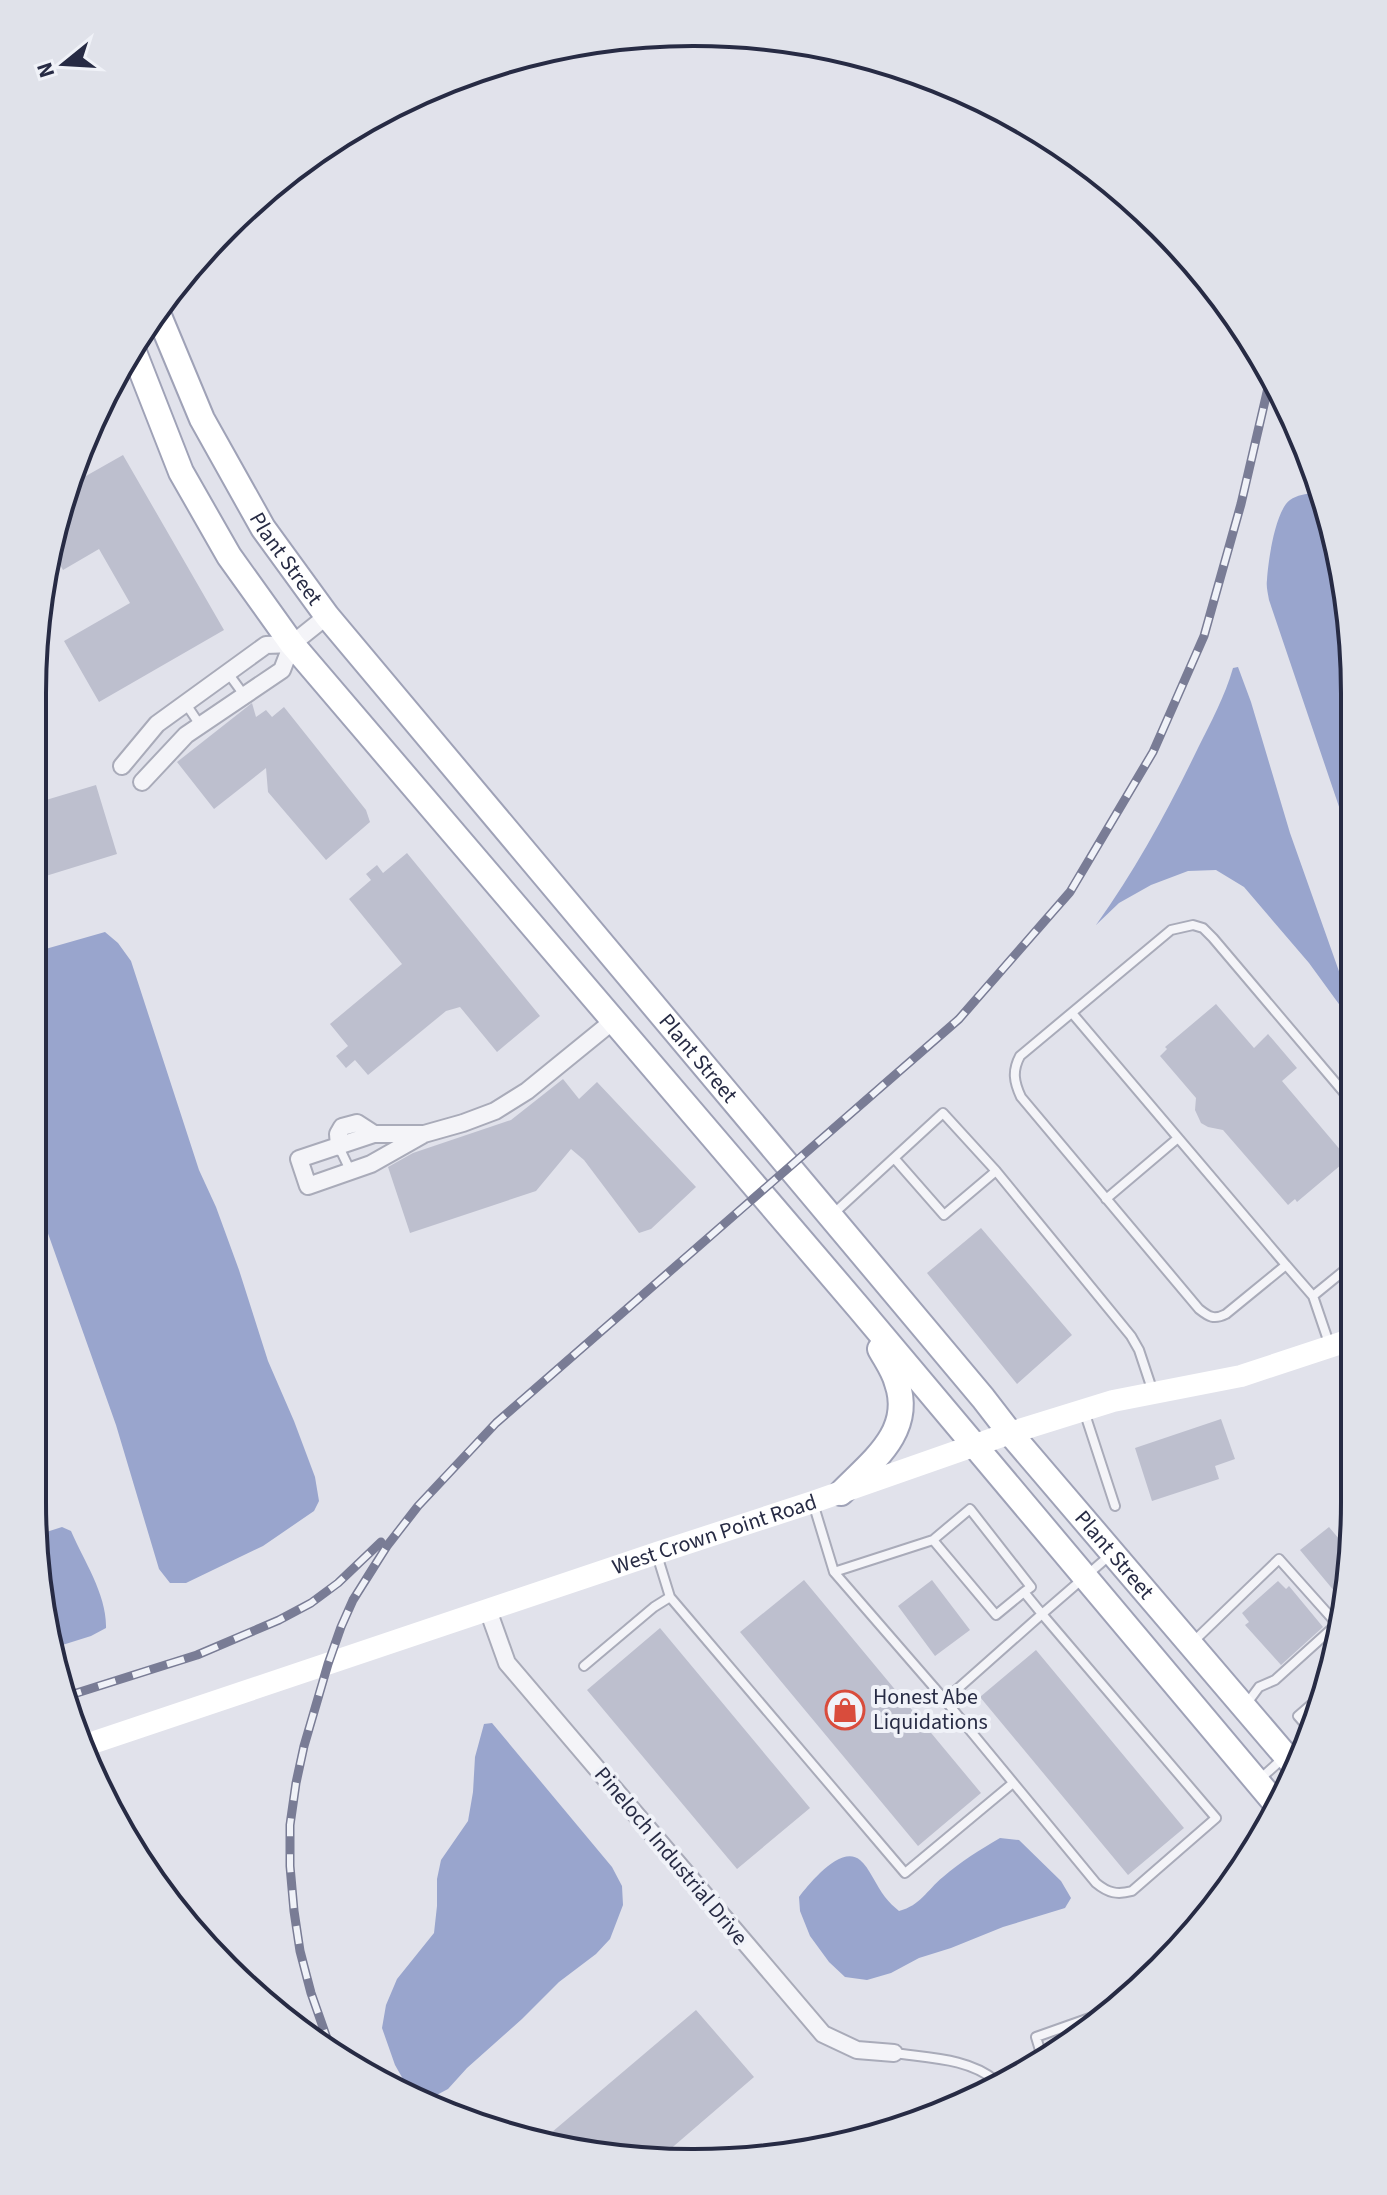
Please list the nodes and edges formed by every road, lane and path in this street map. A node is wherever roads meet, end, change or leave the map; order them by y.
1 (162, 324) edge
2 (138, 362) edge
3 (327, 616) junction
4 (292, 644) junction
5 (228, 673) junction
6 (244, 695) junction
7 (186, 704) junction
8 (200, 725) junction
9 (122, 766) dead end
10 (142, 782) dead end
11 (553, 952) junction
12 (621, 968) junction
13 (1072, 1013) junction
14 (613, 1021) junction
15 (675, 1032) junction
16 (1341, 1089) edge
17 (424, 1134) junction
18 (1178, 1138) junction
19 (339, 1147) junction
20 (894, 1158) junction
21 (350, 1170) junction
22 (996, 1171) junction
23 (1106, 1199) junction
24 (830, 1217) junction
25 (1286, 1265) junction
26 (1341, 1273) edge
27 (1313, 1296) junction
28 (859, 1308) junction
29 (1340, 1343) edge
30 (1153, 1392) junction
31 (1084, 1410) junction
32 (1010, 1433) junction
33 (974, 1446) junction
34 (841, 1493) junction
35 (813, 1502) junction
36 (1115, 1506) dead end
37 (933, 1540) junction
38 (657, 1553) junction
39 (1113, 1553) junction
40 (834, 1572) junction
41 (1084, 1577) junction
42 (1024, 1592) junction
43 (670, 1597) junction
44 (488, 1610) junction
45 (1042, 1614) junction
46 (1331, 1617) edge
47 (1328, 1632) edge
48 (1190, 1644) junction
49 (584, 1666) dead end
50 (945, 1700) junction
51 (1244, 1707) junction
52 (1308, 1708) edge
53 (1303, 1722) edge
54 (93, 1743) edge
55 (1288, 1758) edge
56 (1284, 1766) edge
57 (1257, 1781) junction
58 (1013, 1783) junction
59 (1270, 1796) edge
60 (1078, 2022) edge
61 (1039, 2048) edge
62 (894, 2053) joint
63 (991, 2076) edge

1 - 3 main road, Plant Street
2 - 4 main road, Plant Street
3 - 4 street
3 - 12 main road, Plant Street
4 - 5 street
4 - 6 street
4 - 11 main road, Plant Street
5 - 6 lane
5 - 7 street
6 - 8 street
7 - 8 lane
7 - 9 street
8 - 10 street
11 - 12 main road
11 - 14 main road, Plant Street
12 - 15 main road, Plant Street
13 - 16 lane
13 - 18 lane
13 - 23 lane
14 - 15 main road
14 - 17 street
14 - 28 main road, Plant Street
15 - 24 main road, Plant Street
17 - 19 street
17 - 21 street
18 - 23 lane
18 - 25 lane
19 - 21 lane
19 - 21 street
20 - 22 lane
20 - 22 lane
20 - 24 lane
22 - 30 lane
23 - 25 lane
24 - 32 main road, Plant Street
25 - 27 lane
26 - 27 lane
27 - 29 lane
28 - 33 main road, Plant Street
28 - 34 main road
29 - 30 street, West Crown Point Road
30 - 31 street, West Crown Point Road
31 - 32 street, West Crown Point Road
31 - 36 lane
32 - 33 street, West Crown Point Road
32 - 39 main road, Plant Street
33 - 34 street, West Crown Point Road
33 - 41 main road, Plant Street
34 - 35 street, West Crown Point Road
35 - 38 street, West Crown Point Road
35 - 40 lane
37 - 40 lane
37 - 42 lane
37 - 42 lane
38 - 43 lane
38 - 44 street, West Crown Point Road
39 - 41 lane
39 - 48 main road, Plant Street
40 - 50 lane
41 - 45 lane
41 - 57 main road, Plant Street
42 - 45 lane
43 - 49 lane
43 - 58 lane
44 - 54 street, West Crown Point Road
44 - 62 street, Pineloch Industrial Drive
45 - 50 lane
45 - 58 lane
46 - 48 lane
47 - 51 lane
48 - 51 main road, Plant Street
50 - 58 lane
51 - 55 main road, Plant Street
52 - 53 lane
56 - 57 lane
57 - 59 main road, Plant Street
60 - 61 lane
62 - 63 lane

